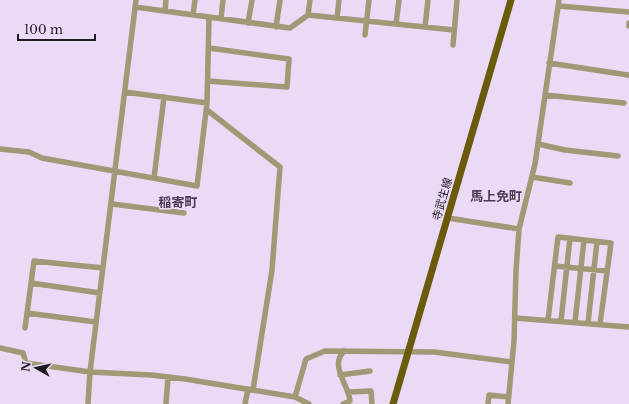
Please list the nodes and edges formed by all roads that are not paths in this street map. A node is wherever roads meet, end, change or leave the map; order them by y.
1 (136, 0) edge
2 (166, 0) edge
3 (195, 0) edge
4 (223, 0) edge
5 (252, 0) edge
6 (280, 0) edge
7 (310, 0) edge
8 (339, 0) edge
9 (369, 0) edge
10 (399, 0) edge
11 (428, 0) edge
12 (457, 0) edge
13 (511, 0) edge
14 (559, 3) edge
15 (135, 7) junction
16 (164, 11) junction
17 (629, 12) edge
18 (193, 15) junction
19 (308, 15) junction
20 (210, 18) junction
21 (337, 18) junction
22 (221, 19) junction
23 (367, 21) junction
24 (248, 23) junction
25 (396, 24) junction
26 (276, 27) junction
27 (425, 27) junction
28 (454, 30) junction
29 (366, 35) dead end
30 (453, 45) dead end
31 (209, 48) junction
32 (549, 63) junction
33 (628, 75) dead end
34 (208, 81) junction
35 (125, 92) junction
36 (545, 94) junction
37 (164, 97) junction
38 (624, 102) dead end
39 (207, 103) junction
40 (207, 110) junction
41 (538, 144) junction
42 (0, 149) edge
43 (618, 156) dead end
44 (116, 171) junction
45 (532, 177) junction
46 (154, 178) junction
47 (570, 183) dead end
48 (112, 204) junction
49 (184, 213) dead end
50 (448, 218) junction
51 (519, 229) junction
52 (570, 238) junction
53 (584, 240) junction
54 (598, 242) junction
55 (555, 266) junction
56 (567, 267) junction
57 (103, 268) junction
58 (581, 268) junction
59 (594, 270) junction
60 (607, 271) junction
61 (30, 284) junction
62 (100, 293) junction
63 (26, 313) junction
64 (515, 318) junction
65 (548, 320) junction
66 (561, 321) junction
67 (96, 322) junction
68 (575, 322) junction
69 (588, 322) junction
70 (600, 324) junction
71 (629, 327) edge
72 (25, 328) dead end
73 (0, 348) edge
74 (344, 351) junction
75 (409, 352) junction
76 (512, 362) junction
77 (370, 371) dead end
78 (90, 372) junction
79 (340, 374) junction
80 (168, 377) junction
81 (250, 389) junction
82 (348, 392) junction
83 (295, 397) junction
84 (508, 397) junction
85 (88, 404) edge
86 (166, 404) edge
87 (245, 404) edge
88 (309, 404) edge
89 (343, 404) edge
90 (372, 404) edge
91 (393, 404) edge
92 (488, 404) edge
93 (508, 404) edge

1 - 15 street
2 - 16 street
3 - 18 street
4 - 22 street
5 - 24 street
6 - 26 street
7 - 19 street
8 - 21 street
9 - 23 street
10 - 25 street
11 - 27 street
12 - 28 street
13 - 50 main road, 寺武生線
14 - 17 street
14 - 32 street
15 - 16 street
15 - 35 street
16 - 18 street
18 - 20 street
19 - 21 street
19 - 26 street
20 - 22 street
20 - 31 street
21 - 23 street
22 - 24 street
23 - 25 street
23 - 29 street
24 - 26 street
25 - 27 street
27 - 28 street
28 - 30 street
31 - 34 street
31 - 34 street
32 - 33 street
32 - 36 street
34 - 39 street
35 - 37 street
35 - 44 street
36 - 38 street
36 - 41 street
37 - 39 street
37 - 46 street
39 - 40 street
40 - 46 street
40 - 81 street
41 - 43 street
41 - 45 street
42 - 44 street
44 - 46 street
44 - 48 street
45 - 47 street
45 - 51 street
48 - 49 street
48 - 57 street
50 - 51 street
50 - 75 main road, 寺武生線
51 - 64 street
52 - 53 street
52 - 55 street
52 - 56 street
53 - 54 street
53 - 58 street
54 - 59 street
54 - 60 street
55 - 56 street
55 - 65 street
56 - 58 street
56 - 66 street
57 - 61 street
57 - 62 street
58 - 59 street
58 - 68 street
59 - 60 street
59 - 69 street
60 - 70 street
61 - 62 street
61 - 63 street
62 - 67 street
63 - 67 street
63 - 72 street
64 - 65 street
64 - 76 street
65 - 66 street
66 - 68 street
67 - 78 street
68 - 69 street
69 - 70 street
70 - 71 street
73 - 78 street
74 - 75 street
74 - 79 street
74 - 83 street
75 - 76 street
75 - 91 main road, 寺武生線
76 - 84 street
77 - 79 street
78 - 80 street
78 - 85 street
79 - 82 street
80 - 81 street
80 - 86 street
81 - 83 street
81 - 87 street
82 - 89 street
82 - 90 street
83 - 88 street
84 - 92 street
84 - 93 street

